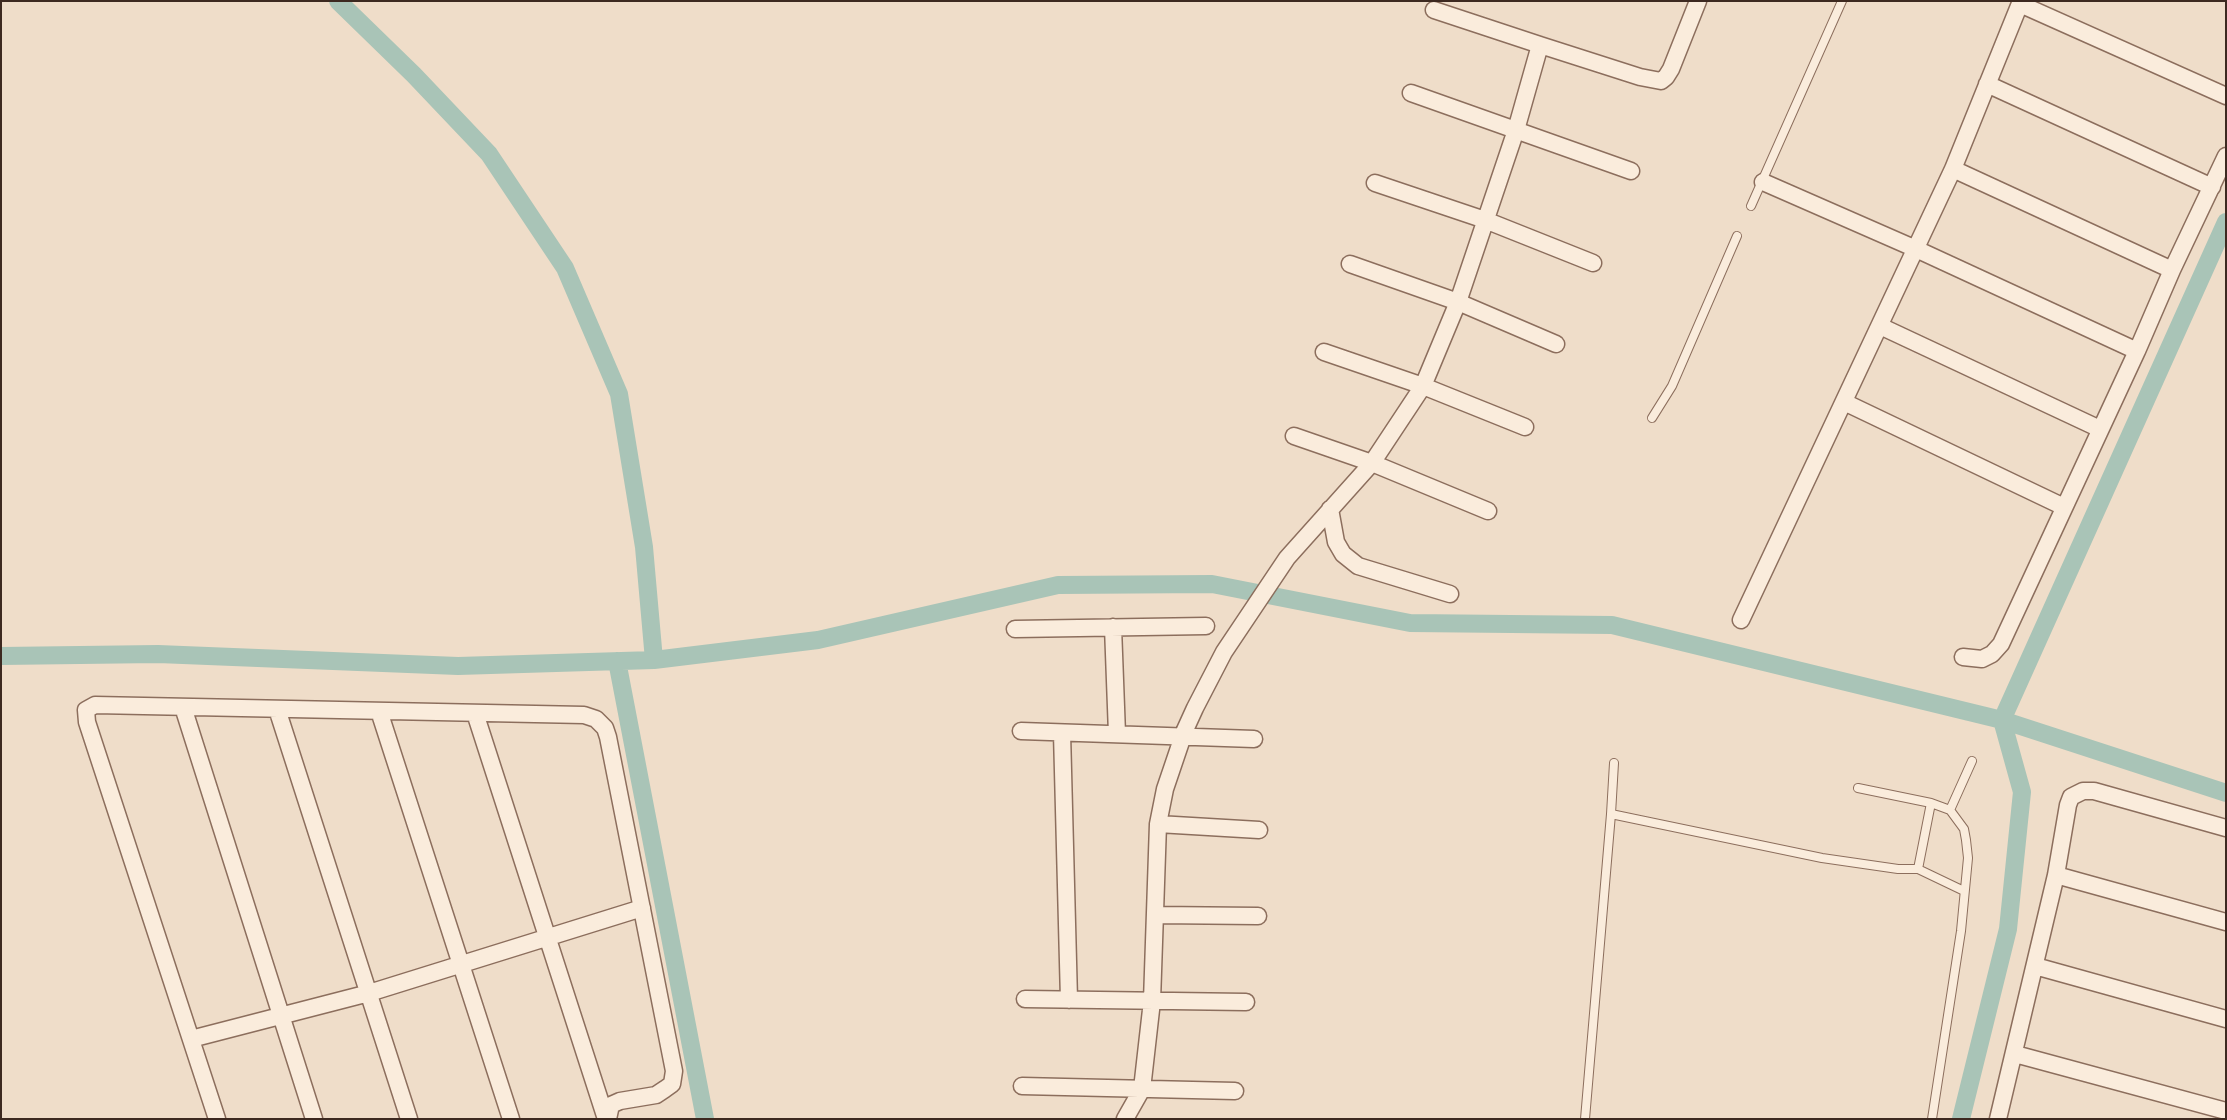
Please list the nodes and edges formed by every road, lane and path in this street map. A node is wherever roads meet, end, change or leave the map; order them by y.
1 (1698, 1) edge
2 (1842, 1) edge
3 (2020, 2) edge
4 (1434, 10) dead end
5 (1540, 45) junction
6 (1987, 84) junction
7 (1411, 93) dead end
8 (2226, 96) edge
9 (1516, 130) junction
10 (2226, 156) edge
11 (1953, 169) junction
12 (1631, 171) dead end
13 (1763, 182) junction
14 (1375, 183) dead end
15 (2212, 187) junction
16 (1751, 206) dead end
17 (1485, 220) junction
18 (1737, 236) dead end
19 (1916, 249) junction
20 (1593, 263) dead end
21 (1350, 264) dead end
22 (2172, 270) junction
23 (1458, 302) junction
24 (1880, 326) junction
25 (1556, 344) dead end
26 (2137, 351) junction
27 (1324, 352) dead end
28 (1423, 386) junction
29 (1844, 402) junction
30 (1652, 418) dead end
31 (1525, 427) dead end
32 (2100, 429) junction
33 (1294, 436) dead end
34 (1372, 463) junction
35 (2064, 507) junction
36 (1330, 508) junction
37 (1488, 511) dead end
38 (1450, 594) dead end
39 (1741, 620) dead end
40 (1206, 626) dead end
41 (1113, 628) junction
42 (1015, 629) dead end
43 (1963, 657) dead end
44 (184, 706) junction
45 (277, 708) junction
46 (379, 711) junction
47 (475, 713) junction
48 (1021, 731) dead end
49 (1062, 733) junction
50 (1117, 734) junction
51 (1182, 737) junction
52 (1254, 739) dead end
53 (1972, 761) dead end
54 (1614, 763) dead end
55 (1858, 788) dead end
56 (1931, 803) junction
57 (1950, 810) junction
58 (1611, 814) junction
59 (1158, 824) junction
60 (2226, 828) edge
61 (1260, 830) dead end
62 (1918, 869) junction
63 (2056, 875) junction
64 (1964, 891) junction
65 (642, 908) junction
66 (1156, 914) junction
67 (1258, 916) dead end
68 (2226, 922) edge
69 (548, 938) junction
70 (461, 964) junction
71 (2034, 966) junction
72 (369, 993) junction
73 (1025, 999) dead end
74 (1069, 1000) junction
75 (1152, 1001) junction
76 (1246, 1002) dead end
77 (282, 1017) junction
78 (2226, 1019) edge
79 (191, 1039) junction
80 (2015, 1054) junction
81 (1022, 1086) dead end
82 (1142, 1089) junction
83 (1235, 1091) dead end
84 (2226, 1111) edge
85 (217, 1119) edge
86 (314, 1119) edge
87 (409, 1119) edge
88 (510, 1119) edge
89 (607, 1119) edge
90 (1125, 1119) edge
91 (1585, 1119) edge
92 (1932, 1119) edge
93 (1998, 1119) edge

1 - 5 street
2 - 13 lane
3 - 6 street
3 - 8 street
4 - 5 street
5 - 9 street
6 - 11 street
6 - 15 street
7 - 9 street
9 - 12 street
9 - 17 street
10 - 15 street
11 - 19 street
11 - 22 street
13 - 16 lane
13 - 19 street
14 - 17 street
15 - 22 street
17 - 20 street
17 - 23 street
18 - 30 lane
19 - 24 street
19 - 26 street
21 - 23 street
22 - 26 street
23 - 25 street
23 - 28 street
24 - 29 street
24 - 32 street
26 - 32 street
27 - 28 street
28 - 31 street
28 - 34 street
29 - 35 street
29 - 39 street
32 - 35 street
33 - 34 street
34 - 36 street
34 - 37 street
35 - 43 street
36 - 38 street
36 - 51 street
40 - 41 street
41 - 42 street
41 - 50 street
44 - 45 street
44 - 77 street
44 - 79 street
45 - 46 street
45 - 72 street
46 - 47 street
46 - 70 street
47 - 65 street
47 - 69 street
48 - 49 street
49 - 50 street
49 - 74 street
50 - 51 street
51 - 52 street
51 - 59 street
53 - 57 lane
54 - 58 lane
55 - 56 lane
56 - 57 lane
56 - 62 lane
57 - 64 lane
58 - 62 lane
58 - 91 lane
59 - 61 street
59 - 66 street
60 - 63 street
62 - 64 lane
63 - 68 street
63 - 71 street
64 - 92 lane
65 - 69 street
65 - 89 street
66 - 67 street
66 - 75 street
69 - 70 street
69 - 89 street
70 - 72 street
70 - 88 street
71 - 78 street
71 - 80 street
72 - 77 street
72 - 87 street
73 - 74 street
74 - 75 street
75 - 76 street
75 - 82 street
77 - 79 street
77 - 86 street
79 - 85 street
80 - 84 street
80 - 93 street
81 - 82 street
82 - 83 street
82 - 90 street

